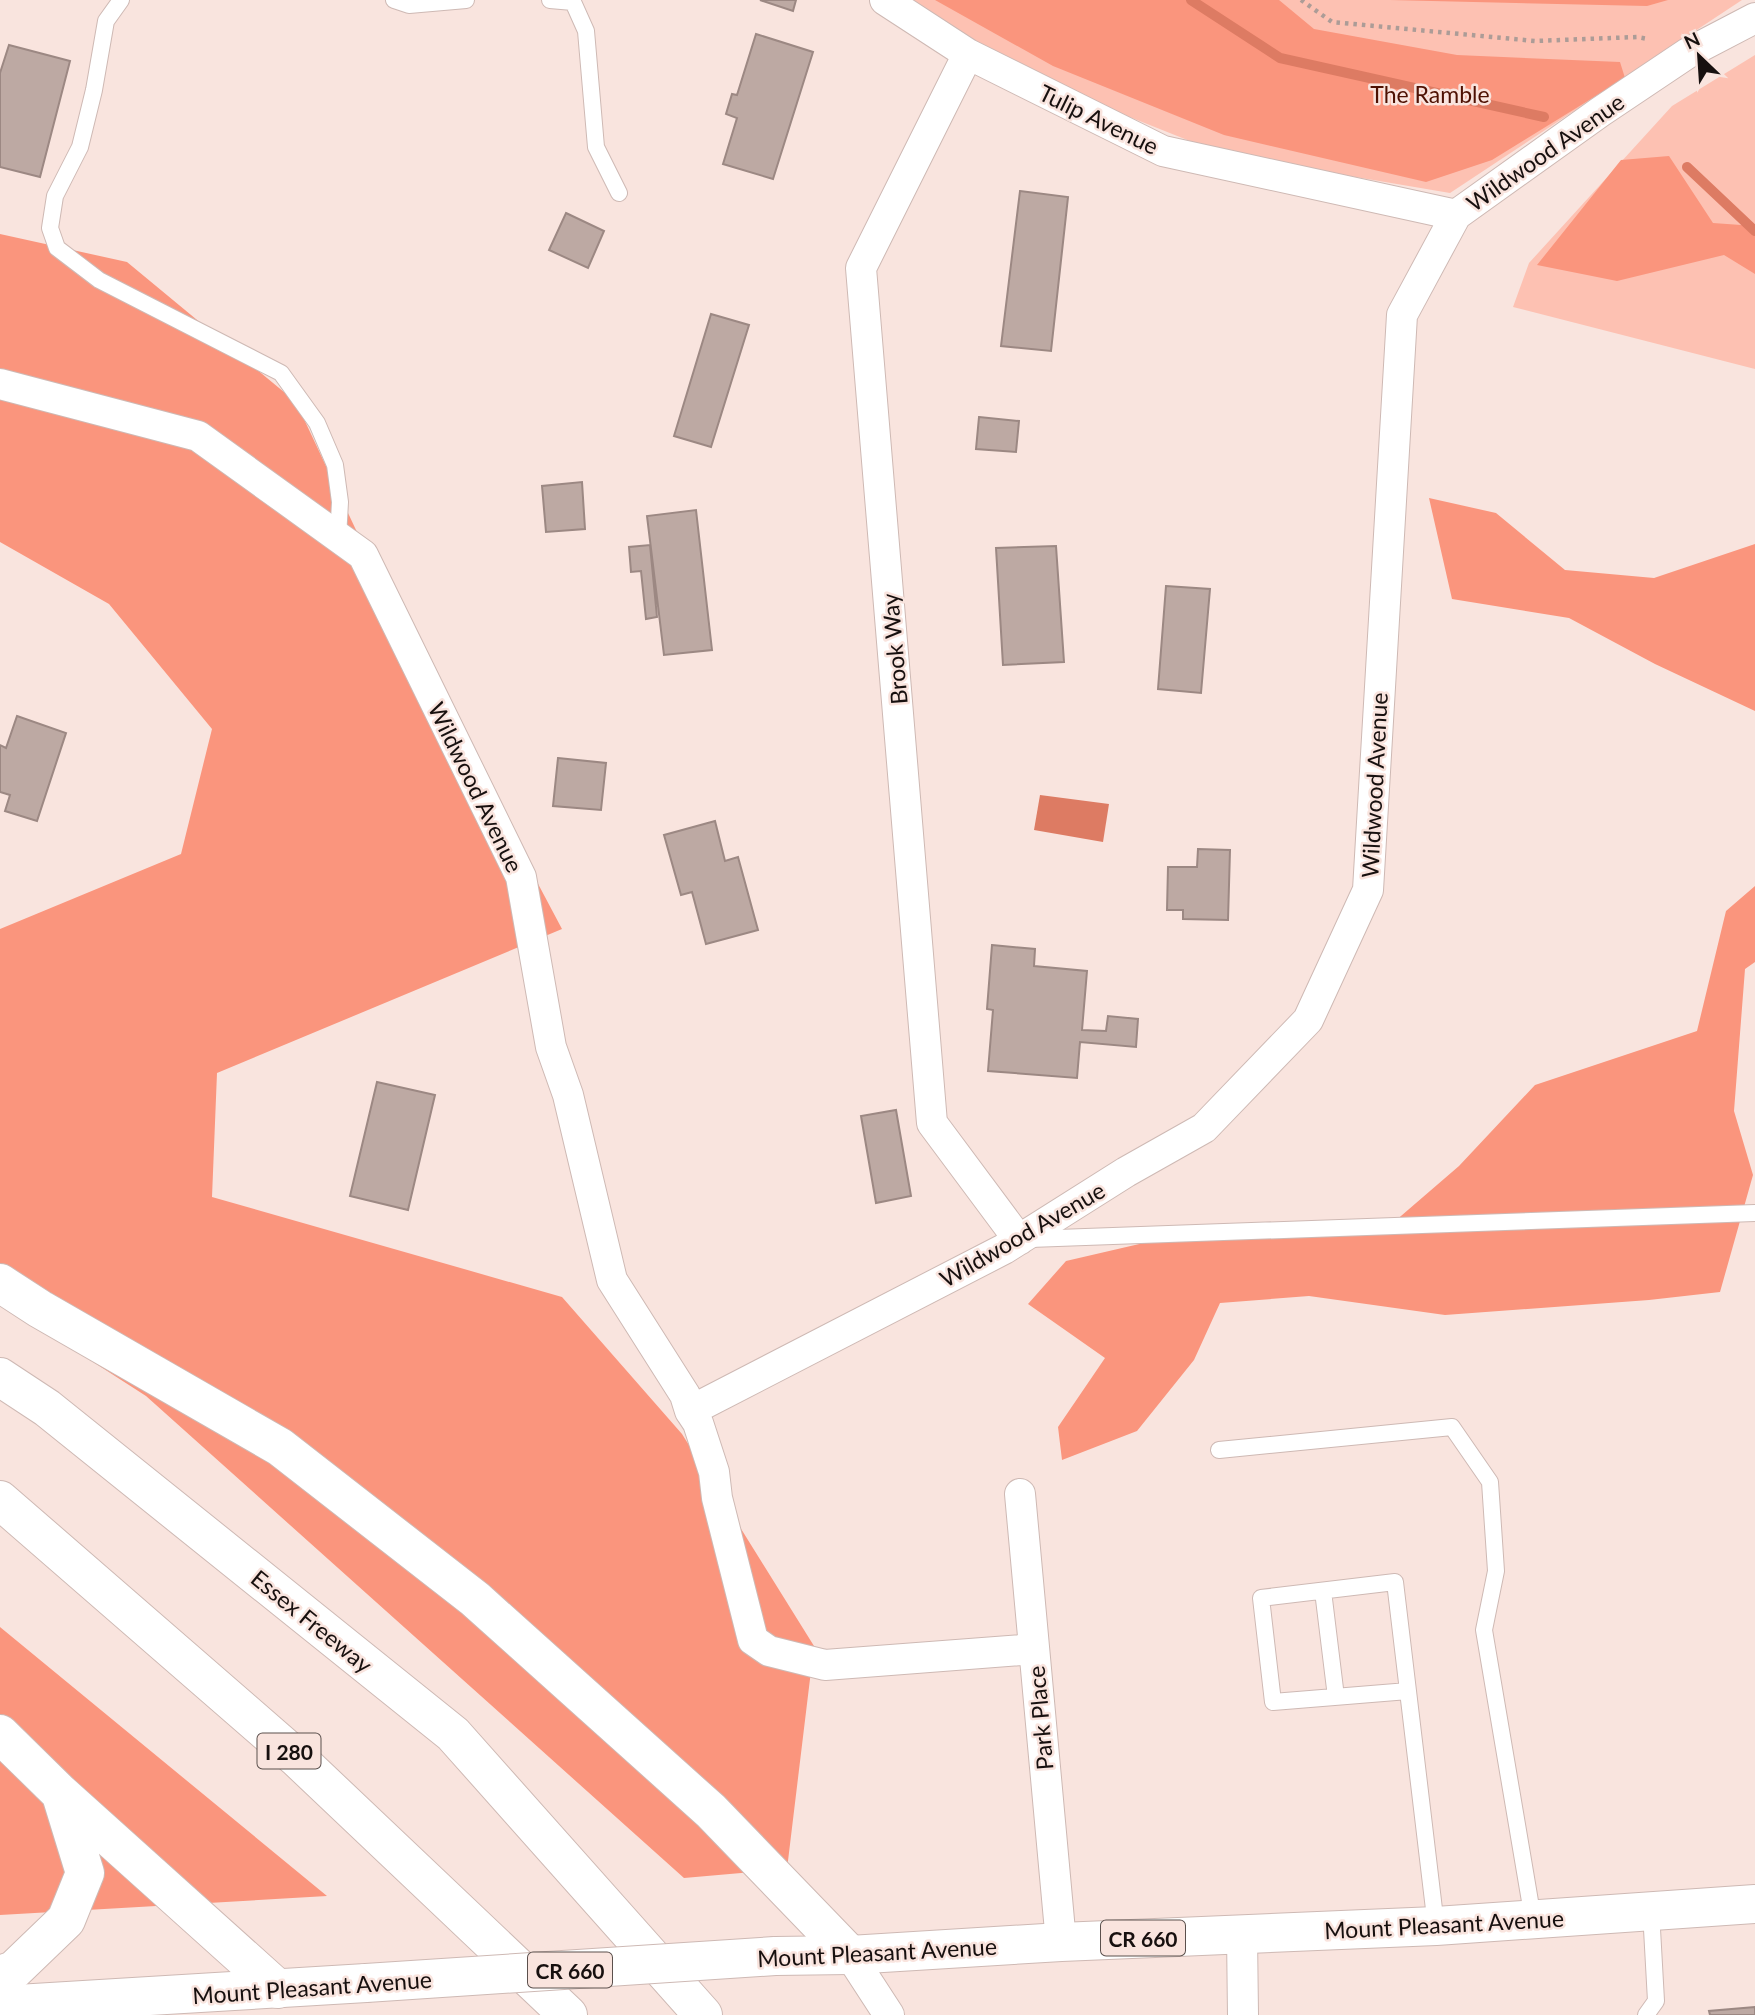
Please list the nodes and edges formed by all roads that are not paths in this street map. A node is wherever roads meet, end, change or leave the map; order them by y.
1 (121, 0) edge
2 (394, 0) edge
3 (466, 0) edge
4 (550, 0) edge
5 (885, 0) edge
6 (1755, 18) edge
7 (968, 54) junction
8 (619, 193) dead end
9 (1456, 215) junction
10 (0, 384) edge
11 (338, 538) junction
12 (1755, 1213) edge
13 (1019, 1240) junction
14 (0, 1283) edge
15 (0, 1377) edge
16 (690, 1411) junction
17 (1219, 1450) dead end
18 (1020, 1494) dead end
19 (0, 1500) edge
20 (1323, 1591) junction
21 (1034, 1649) junction
22 (1408, 1691) junction
23 (1336, 1697) junction
24 (0, 1734) edge
25 (60, 1793) junction
26 (1755, 1904) edge
27 (1651, 1911) junction
28 (1532, 1919) junction
29 (1436, 1926) junction
30 (1241, 1934) junction
31 (1061, 1941) junction
32 (850, 1955) junction
33 (0, 1975) edge
34 (289, 2002) edge
35 (0, 2005) edge
36 (568, 2015) edge
37 (703, 2015) edge
38 (889, 2015) edge
39 (1243, 2015) edge
40 (1646, 2015) edge

1 - 11 lane
2 - 3 lane
4 - 8 lane
5 - 7 street, Tulip Avenue
6 - 9 street, Wildwood Avenue
7 - 9 street, Tulip Avenue
7 - 13 street, Brook Way
9 - 13 street, Wildwood Avenue
10 - 11 street, Wildwood Avenue
11 - 16 street, Wildwood Avenue
12 - 13 lane
13 - 16 street, Wildwood Avenue
14 - 32 main road
15 - 37 main road, Essex Freeway
16 - 21 street, Wildwood Avenue
17 - 28 lane
18 - 21 street, Park Place
19 - 36 main road, I 280
20 - 22 lane
20 - 23 lane
20 - 23 lane
21 - 31 street, Park Place
22 - 23 lane
22 - 29 lane
24 - 25 main road
25 - 33 main road
25 - 34 main road
26 - 27 main road, Mount Pleasant Avenue / CR 660
27 - 28 main road, Mount Pleasant Avenue / CR 660
27 - 40 lane
28 - 29 main road, Mount Pleasant Avenue / CR 660
29 - 30 main road, Mount Pleasant Avenue / CR 660
30 - 31 main road, Mount Pleasant Avenue / CR 660
30 - 39 street
31 - 32 main road, Mount Pleasant Avenue / CR 660
32 - 34 main road, Mount Pleasant Avenue / CR 660, bridge
32 - 38 street
34 - 35 main road, Mount Pleasant Avenue / CR 660

